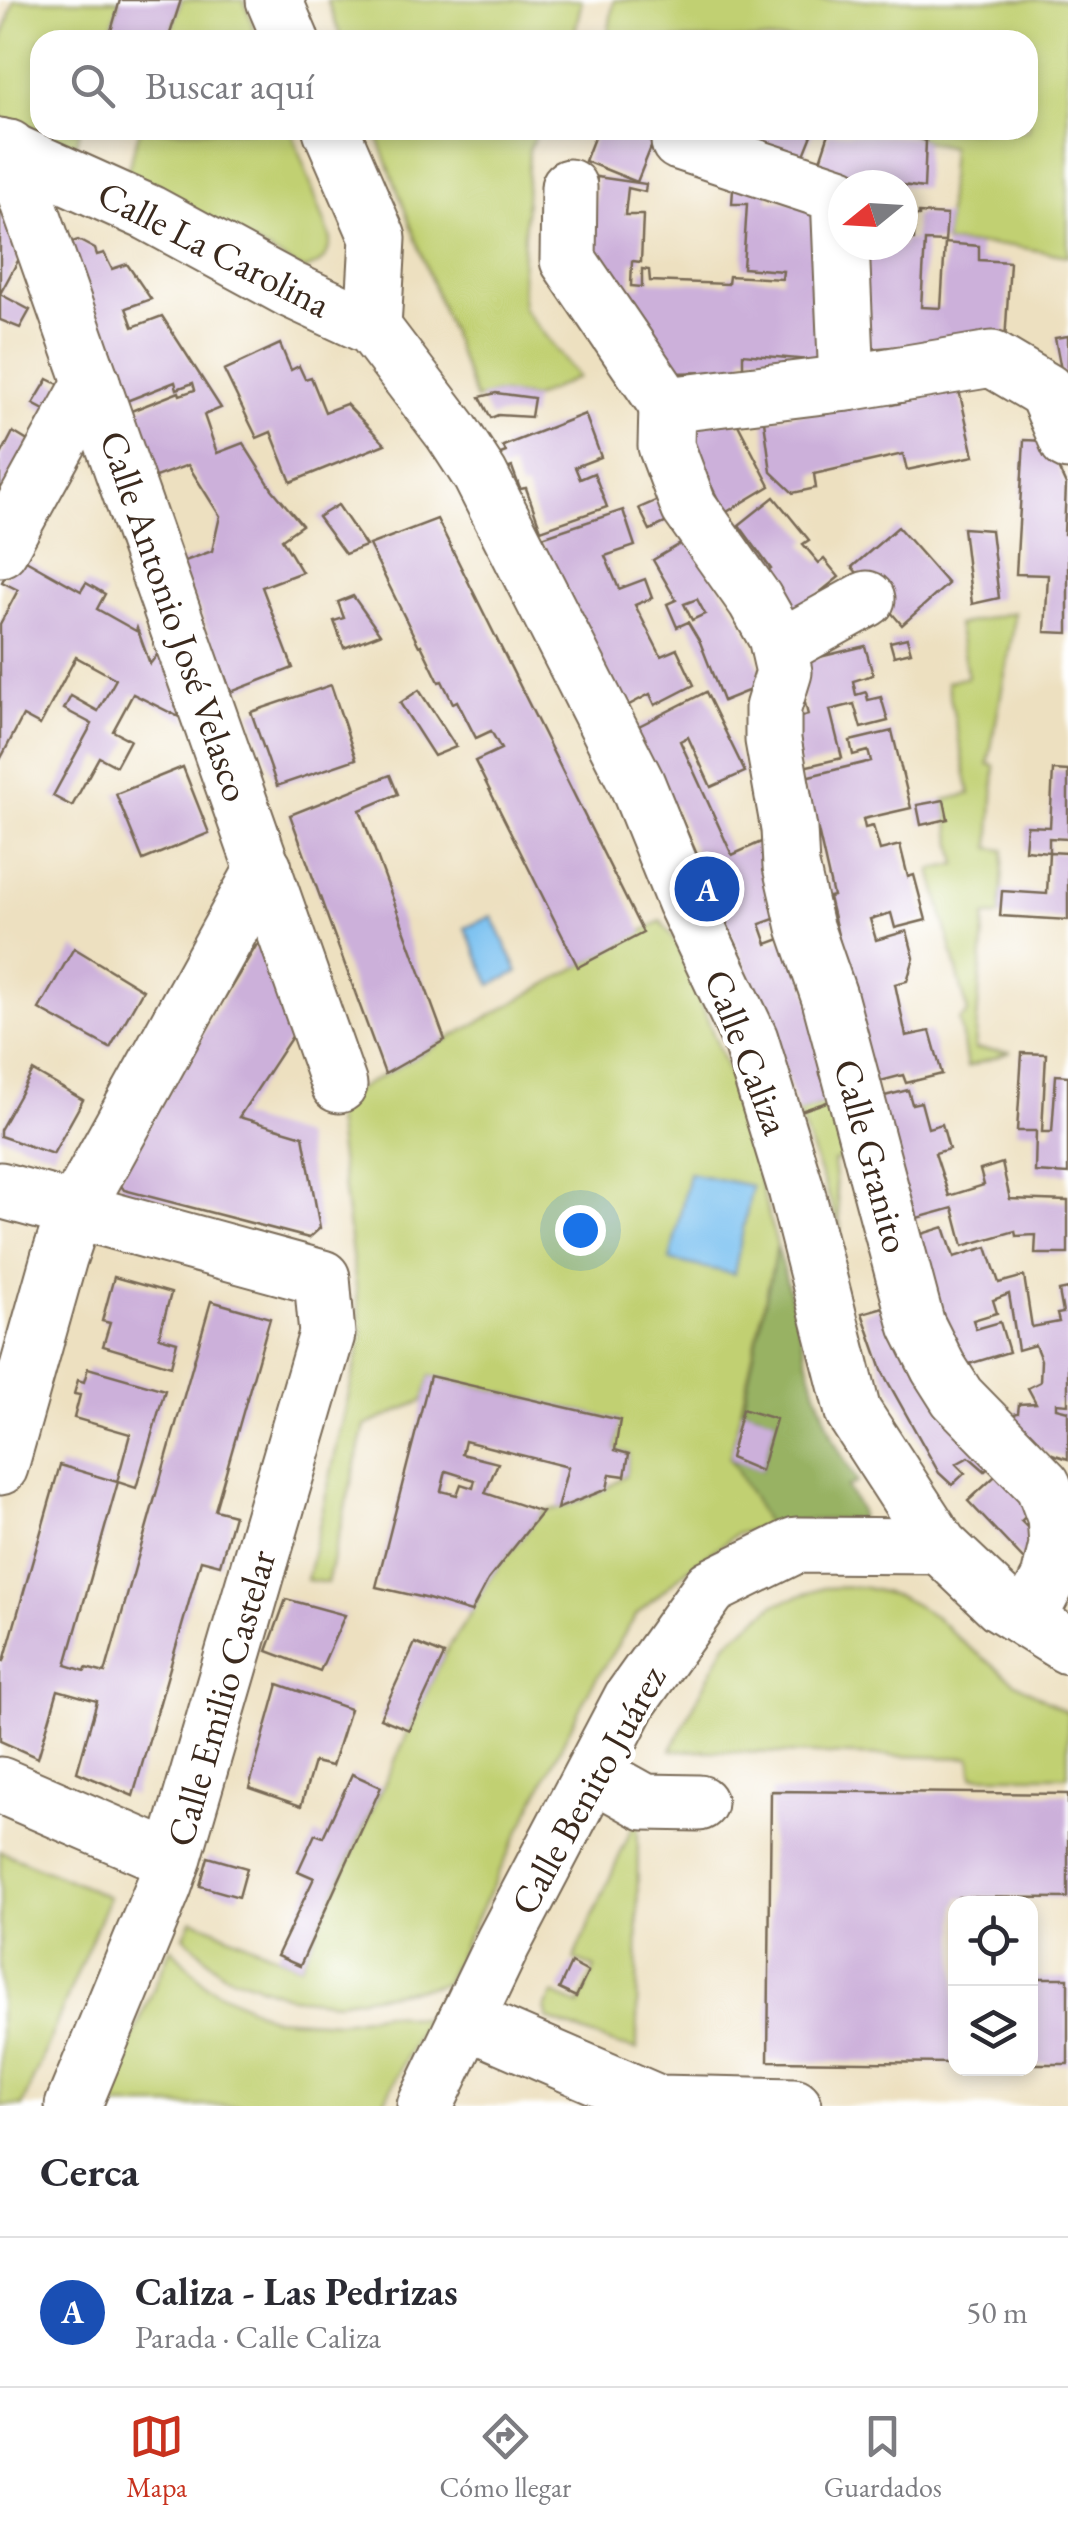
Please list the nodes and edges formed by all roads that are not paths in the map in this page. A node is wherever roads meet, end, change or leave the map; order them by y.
1 (274, 0) edge
2 (288, 30) edge
3 (335, 140) edge
4 (680, 140) edge
5 (5, 147) edge
6 (569, 187) dead end
7 (373, 328) junction
8 (92, 382) junction
9 (847, 383) junction
10 (666, 405) junction
11 (1068, 442) edge
12 (0, 549) edge
13 (867, 598) dead end
14 (779, 648) junction
15 (264, 868) junction
16 (339, 1085) dead end
17 (0, 1190) edge
18 (75, 1211) junction
19 (0, 1466) edge
20 (940, 1546) junction
21 (1048, 1633) edge
22 (593, 1772) junction
23 (0, 1785) edge
24 (699, 1803) dead end
25 (173, 1860) junction
26 (466, 2020) junction
27 (657, 2104) edge
28 (73, 2106) edge
29 (425, 2106) edge
30 (794, 2106) edge

1 - 2 street
3 - 7 street
4 - 9 street
5 - 7 street, Calle La Carolina
5 - 8 street, Calle Antonio José Velasco
6 - 10 street
7 - 20 street, Calle Caliza
8 - 12 street
8 - 15 street, Calle Antonio José Velasco
9 - 10 street
9 - 11 street
10 - 14 street, Calle Granito
13 - 14 street
14 - 21 street, Calle Granito
15 - 16 street, Calle Antonio José Velasco
15 - 18 street
17 - 18 street
18 - 19 street
18 - 25 street, Calle Emilio Castelar
20 - 21 street, Calle Caliza
20 - 22 street, Calle Benito Juárez
22 - 24 street
22 - 26 street, Calle Benito Juárez
23 - 25 street
25 - 28 street, Calle Emilio Castelar
26 - 27 street
26 - 29 street, Calle Benito Juárez
27 - 30 street

